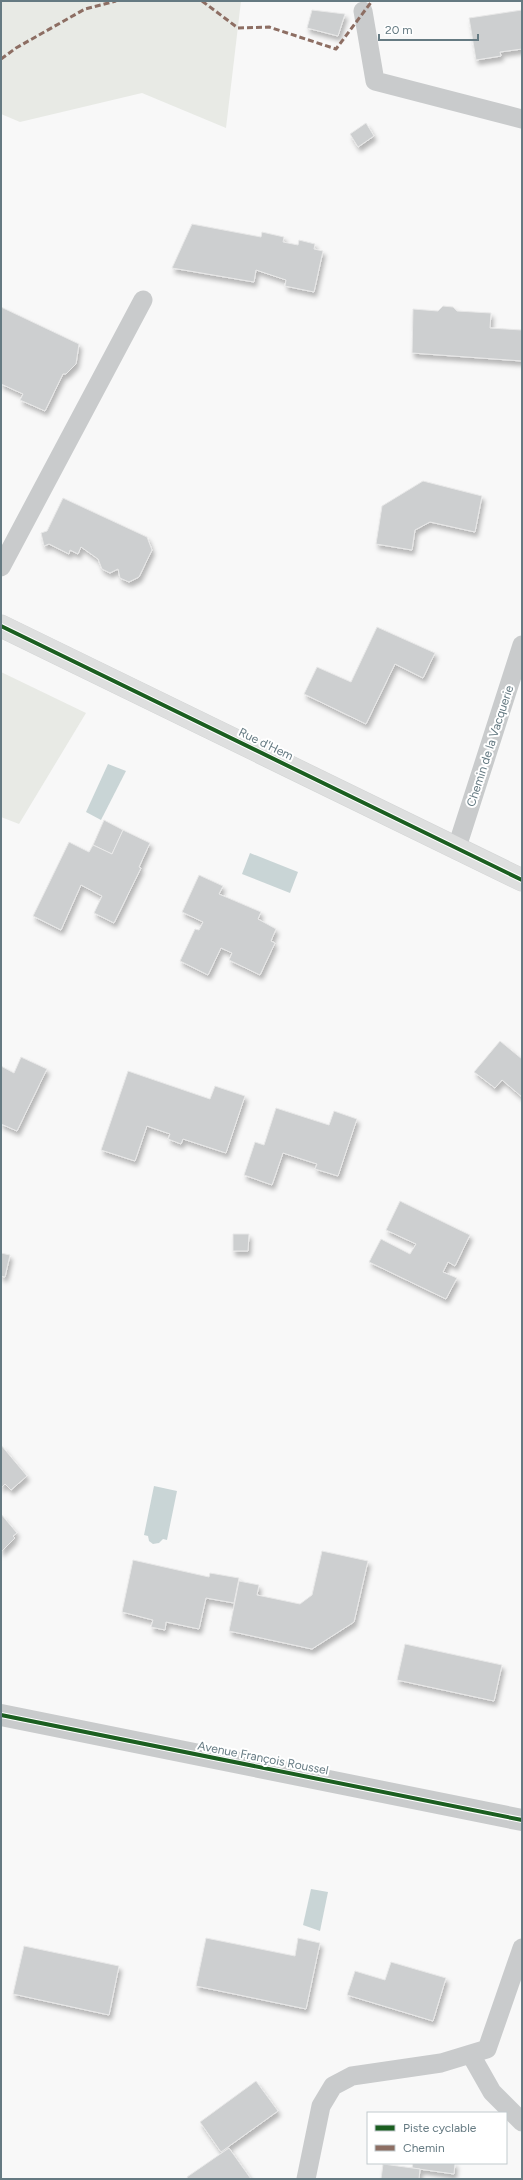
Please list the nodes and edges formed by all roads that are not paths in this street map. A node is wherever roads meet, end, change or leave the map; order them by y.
1 (363, 11) dead end
2 (522, 119) edge
3 (143, 300) dead end
4 (1, 567) edge
5 (1, 626) edge
6 (522, 645) edge
7 (457, 847) junction
8 (522, 880) edge
9 (1, 1715) edge
10 (522, 1820) edge
11 (522, 1948) edge
12 (471, 2055) junction
13 (522, 2122) edge
14 (306, 2179) edge

1 - 2 lane
3 - 4 lane
5 - 7 main road, Rue d'Hem
6 - 7 lane, Chemin de la Vacquerie
7 - 8 main road, Rue d'Hem
9 - 10 street, Avenue François Roussel
11 - 12 lane
12 - 13 lane
12 - 14 lane

